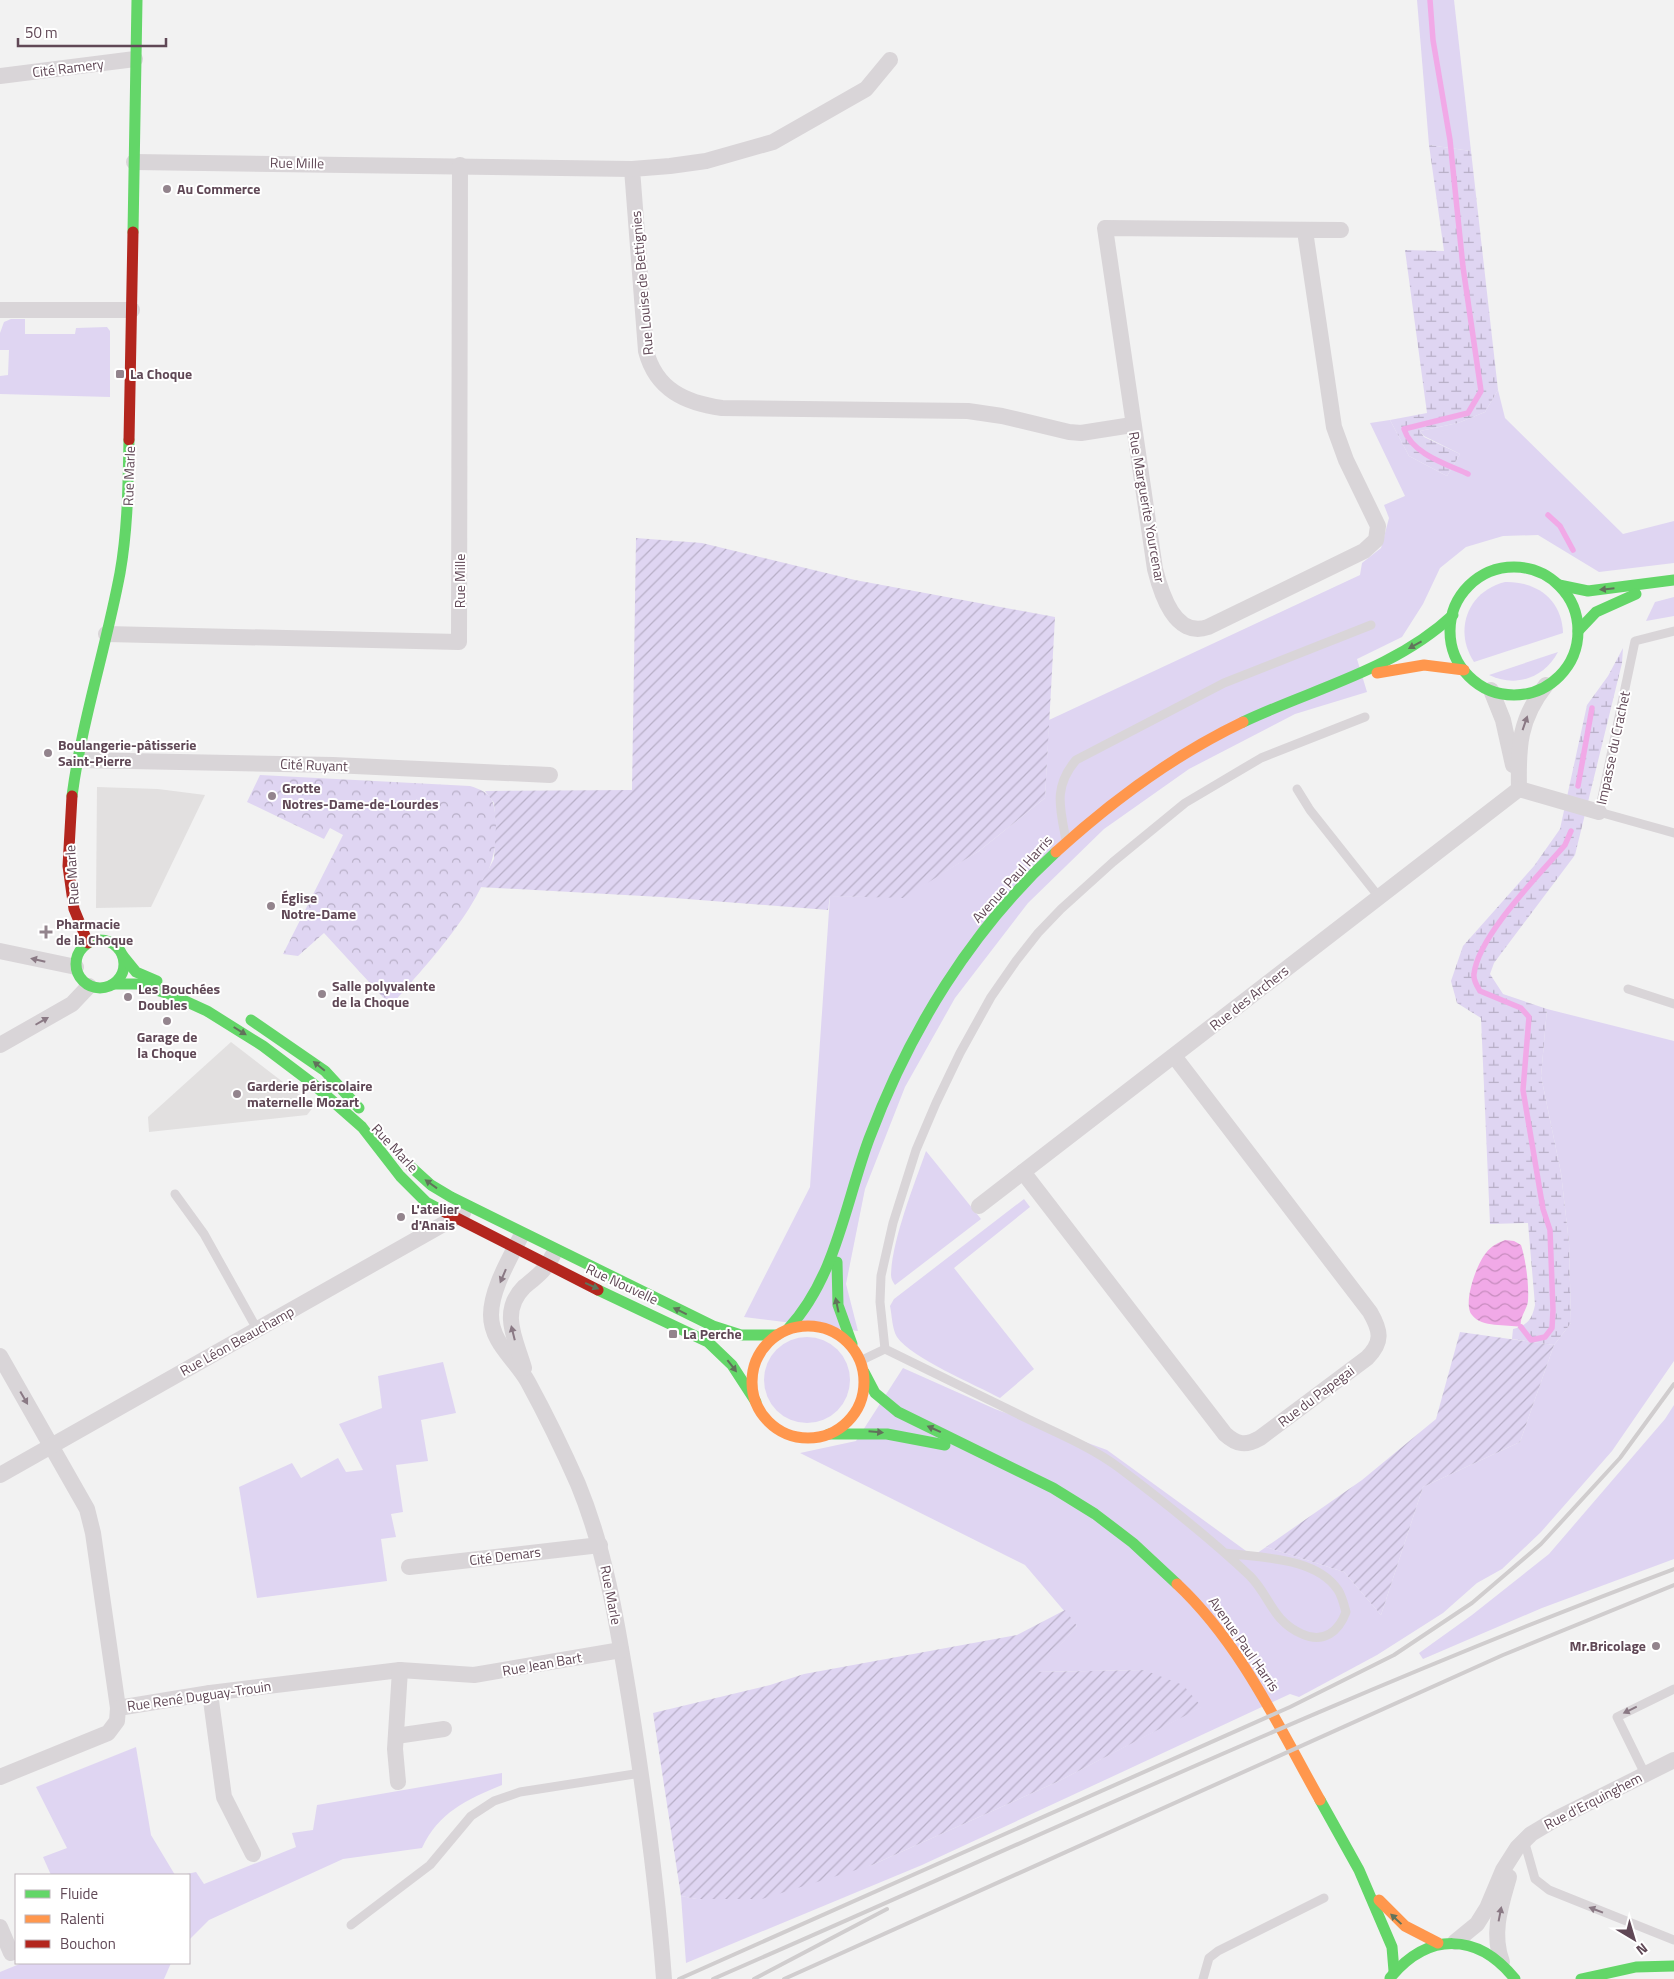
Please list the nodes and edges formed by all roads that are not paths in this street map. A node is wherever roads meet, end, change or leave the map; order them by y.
1 (137, 0) edge
2 (135, 59) junction
3 (890, 60) dead end
4 (0, 76) edge
5 (134, 162) junction
6 (460, 165) junction
7 (632, 168) junction
8 (1341, 230) dead end
9 (1306, 231) junction
10 (0, 310) edge
11 (132, 310) junction
12 (1132, 425) junction
13 (1673, 580) edge
14 (1559, 585) junction
15 (1453, 615) junction
16 (1371, 625) dead end
17 (1578, 631) junction
18 (1674, 631) edge
19 (106, 634) junction
20 (1464, 670) junction
21 (1347, 680) junction
22 (1546, 686) junction
23 (1491, 690) junction
24 (1365, 717) dead end
25 (78, 760) junction
26 (550, 775) dead end
27 (1297, 789) dead end
28 (1519, 789) junction
29 (1599, 812) junction
30 (1674, 832) edge
31 (1066, 842) junction
32 (1378, 897) junction
33 (88, 943) junction
34 (0, 951) edge
35 (123, 956) junction
36 (76, 967) junction
37 (114, 984) junction
38 (89, 986) junction
39 (1628, 989) dead end
40 (211, 1000) dead end
41 (1674, 1004) edge
42 (237, 1013) dead end
43 (0, 1044) edge
44 (1174, 1056) junction
45 (1023, 1172) junction
46 (175, 1194) dead end
47 (979, 1206) dead end
48 (473, 1207) junction
49 (455, 1218) junction
50 (841, 1229) junction
51 (523, 1232) junction
52 (515, 1247) junction
53 (556, 1249) junction
54 (548, 1265) junction
55 (788, 1329) junction
56 (257, 1330) junction
57 (777, 1335) junction
58 (885, 1349) junction
59 (0, 1356) edge
60 (860, 1361) junction
61 (527, 1380) junction
62 (756, 1402) junction
63 (828, 1434) junction
64 (52, 1446) junction
65 (993, 1459) junction
66 (0, 1475) edge
67 (600, 1545) junction
68 (1225, 1553) junction
69 (410, 1568) dead end
70 (621, 1650) junction
71 (400, 1670) junction
72 (463, 1676) joint
73 (1674, 1689) edge
74 (210, 1693) junction
75 (118, 1708) junction
76 (444, 1729) dead end
77 (396, 1736) junction
78 (1674, 1760) edge
79 (642, 1774) junction
80 (1645, 1774) junction
81 (0, 1777) edge
82 (398, 1782) dead end
83 (1521, 1844) junction
84 (253, 1854) dead end
85 (1359, 1870) junction
86 (1324, 1898) dead end
87 (351, 1926) dead end
88 (0, 1927) edge
89 (1674, 1940) edge
90 (1455, 1942) junction
91 (1438, 1943) junction
92 (11, 1954) dead end
93 (1674, 1966) edge
94 (1509, 1971) edge
95 (1392, 1975) edge
96 (664, 1979) edge
97 (1204, 1979) edge
98 (1525, 1979) edge
99 (1581, 1979) edge

1 - 2 main road, Rue Marle
2 - 4 street, Cité Ramery
2 - 5 main road, Rue Marle
3 - 7 street
5 - 6 street, Rue Mille
5 - 11 main road, Rue Marle
6 - 7 street, Rue Mille
6 - 19 street, Rue Mille
7 - 12 street, Rue Louise de Bettignies
8 - 9 street, Rue Marguerite Yourcenar
9 - 12 street, Rue Marguerite Yourcenar
9 - 12 street, Rue Marguerite Yourcenar
10 - 11 street
11 - 19 main road, Rue Marle
13 -> 14 main road, Avenue Paul Harris
13 - 17 main road, Avenue Paul Harris
14 - 15 main road, Avenue Paul Harris
14 - 17 main road, Avenue Paul Harris
15 - 20 main road, Avenue Paul Harris
15 -> 21 main road, Avenue Paul Harris
16 - 31 lane
17 - 22 main road, Avenue Paul Harris
18 - 29 lane, Impasse du Crachet
19 - 25 main road, Rue Marle
20 - 21 main road, Avenue Paul Harris
20 - 23 main road, Avenue Paul Harris
21 - 31 main road, Avenue Paul Harris
22 - 23 main road, Avenue Paul Harris
28 -> 22 street
23 - 28 street
24 - 58 lane
25 - 26 street, Cité Ruyant
25 - 33 main road, Rue Marle
27 - 32 lane
28 - 29 street
28 - 32 street, Rue des Archers
29 - 30 lane, Impasse du Crachet
31 - 50 main road, Avenue Paul Harris
32 - 44 street, Rue des Archers
33 - 35 main road
33 - 36 main road
36 -> 34 street
35 - 37 main road
35 - 40 main road
36 - 38 main road
37 - 38 main road
37 -> 49 main road, Rue Marle
43 -> 38 street
39 - 41 lane
48 -> 42 main road, Rue Marle
44 - 45 street, Rue des Archers
44 - 45 street, Rue du Papegai
45 - 47 street, Rue des Archers
46 - 56 lane
48 - 49 street, Rue Léon Beauchamp
48 - 51 main road, Rue Nouvelle
49 - 52 main road, Rue Nouvelle
49 - 56 street, Rue Léon Beauchamp
50 - 55 main road, Avenue Paul Harris
60 -> 50 main road, Avenue Paul Harris
51 - 52 street, Rue Marle
51 - 53 main road, Rue Nouvelle
52 - 54 main road, Rue Nouvelle
52 -> 61 street, Rue Marle
53 - 54 street, Rue Marle
57 -> 53 main road, Rue Nouvelle
61 -> 54 street, Rue Marle
54 -> 62 main road, Rue Nouvelle
55 - 57 main road
55 - 60 main road
56 - 64 street, Rue Léon Beauchamp
57 - 62 main road
58 - 60 lane
58 - 68 lane
59 -> 64 street, Rue René Duguay-Trouin
60 - 63 main road
65 -> 60 main road, Avenue Paul Harris
61 - 67 street, Rue Marle
62 - 63 main road
63 -> 65 main road, Avenue Paul Harris
64 - 66 street, Rue Léon Beauchamp
64 - 75 street, Rue René Duguay-Trouin
65 - 85 main road, Avenue Paul Harris
67 - 69 street, Cité Demars
67 - 70 street, Rue Marle
68 - 68 lane
70 - 72 street, Rue Jean Bart
70 - 79 street, Rue Marle
71 - 72 street, Rue René Duguay-Trouin
71 - 74 street, Rue René Duguay-Trouin
71 - 77 street
73 -> 80 lane
74 - 75 street, Rue René Duguay-Trouin
74 - 84 street
75 - 81 street
76 - 77 street
77 - 82 street
78 - 80 street, Rue d'Erquinghem
79 - 87 lane
79 - 96 street, Rue Marle
80 - 83 street, Rue d'Erquinghem
89 -> 83 lane
83 - 90 street, Rue d'Erquinghem
94 -> 83 street
91 -> 85 main road, Avenue Paul Harris
85 - 95 main road, Avenue Paul Harris
86 - 97 lane
88 - 92 street
90 - 91 main road
90 - 94 main road
91 - 95 main road
93 - 99 main road
94 - 98 main road

